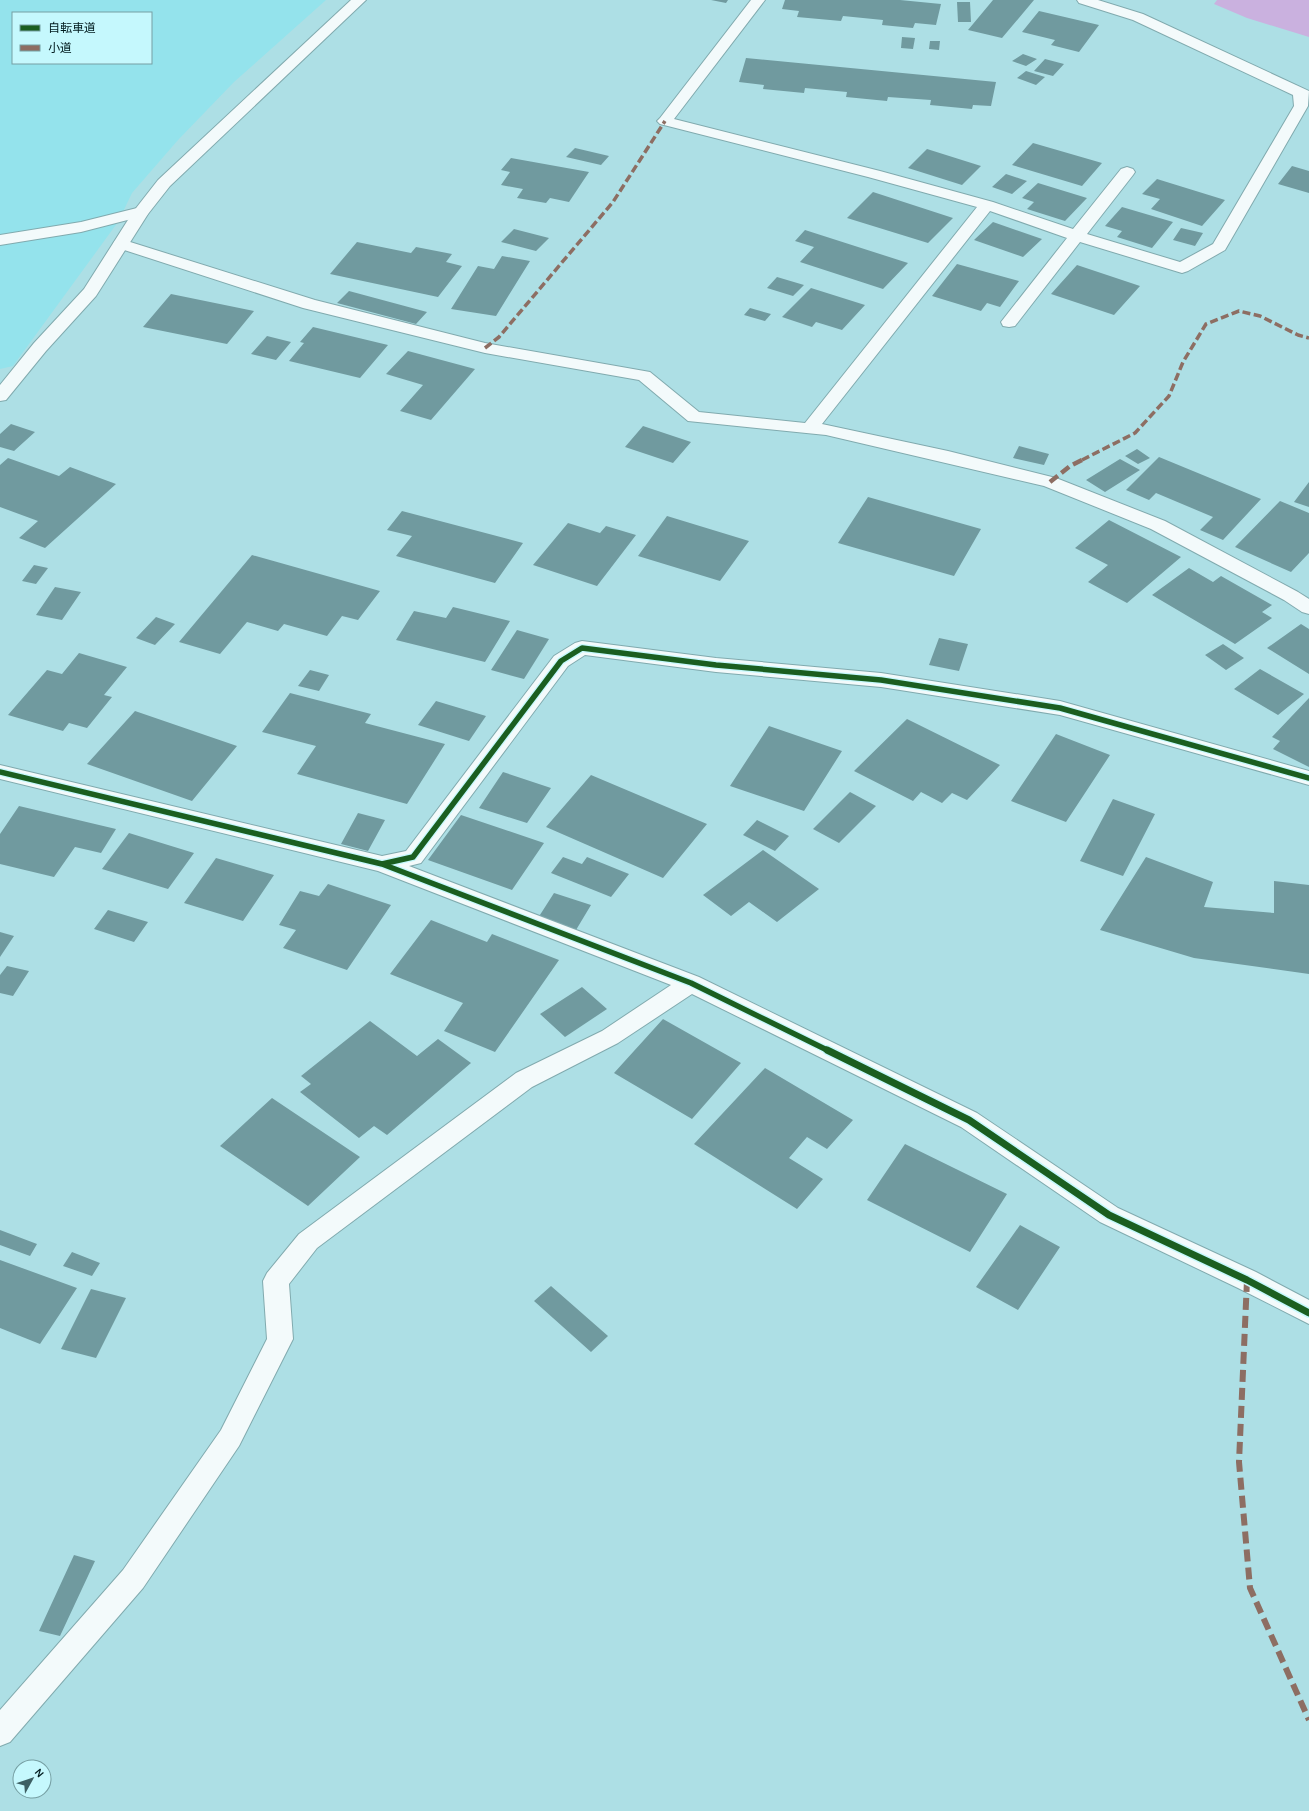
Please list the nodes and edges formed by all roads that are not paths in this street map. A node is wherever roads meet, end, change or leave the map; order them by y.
1 (359, 0) edge
2 (758, 0) edge
3 (1084, 0) edge
4 (1305, 96) edge
5 (1127, 172) dead end
6 (987, 205) junction
7 (141, 212) junction
8 (1077, 236) junction
9 (0, 240) edge
10 (121, 244) junction
11 (1009, 322) dead end
12 (2, 391) edge
13 (810, 428) junction
14 (1309, 608) edge
15 (1309, 778) edge
16 (3, 779) edge
17 (382, 864) junction
18 (691, 984) junction
19 (1309, 1313) edge
20 (0, 1732) edge

1 - 7 street
2 - 6 street
3 - 4 street
4 - 8 street
5 - 8 street
6 - 8 street
6 - 13 street
7 - 9 street
7 - 10 street
8 - 11 street
10 - 12 street
10 - 13 street
13 - 14 street
15 - 17 street
16 - 17 street
17 - 18 street
18 - 19 street
18 - 20 street

